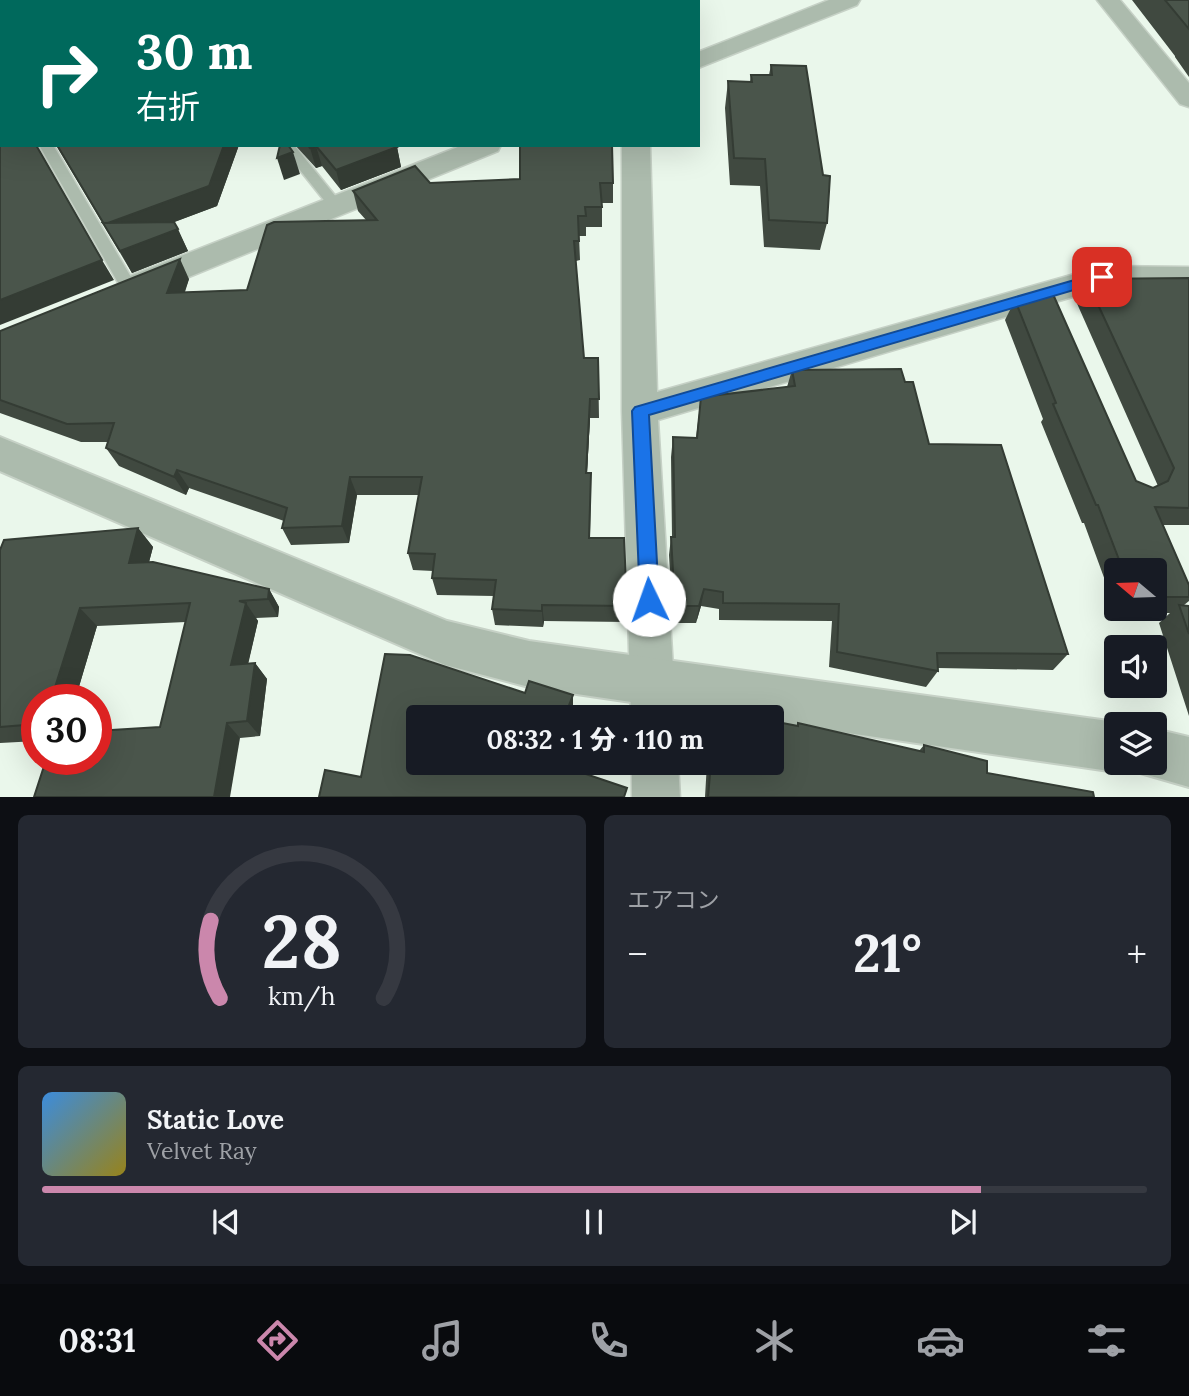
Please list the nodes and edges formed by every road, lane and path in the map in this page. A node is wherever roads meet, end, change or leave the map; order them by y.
1 (849, 0) edge
2 (1108, 0) edge
3 (700, 60) edge
4 (1189, 99) edge
5 (47, 147) edge
6 (289, 147) edge
7 (483, 147) edge
8 (636, 147) edge
9 (337, 206) junction
10 (1189, 278) edge
11 (118, 293) joint
12 (640, 411) junction
13 (0, 453) edge
14 (653, 699) edge
15 (1104, 746) edge
16 (1167, 757) edge
17 (1189, 762) edge
18 (655, 775) edge
19 (656, 797) edge

1 - 3 street
2 - 4 street
5 - 11 lane
6 - 9 lane
7 - 9 street
8 - 12 street
9 - 11 street
10 - 12 street
12 - 14 street
13 - 14 street
14 - 15 street
16 - 17 street
18 - 19 street

